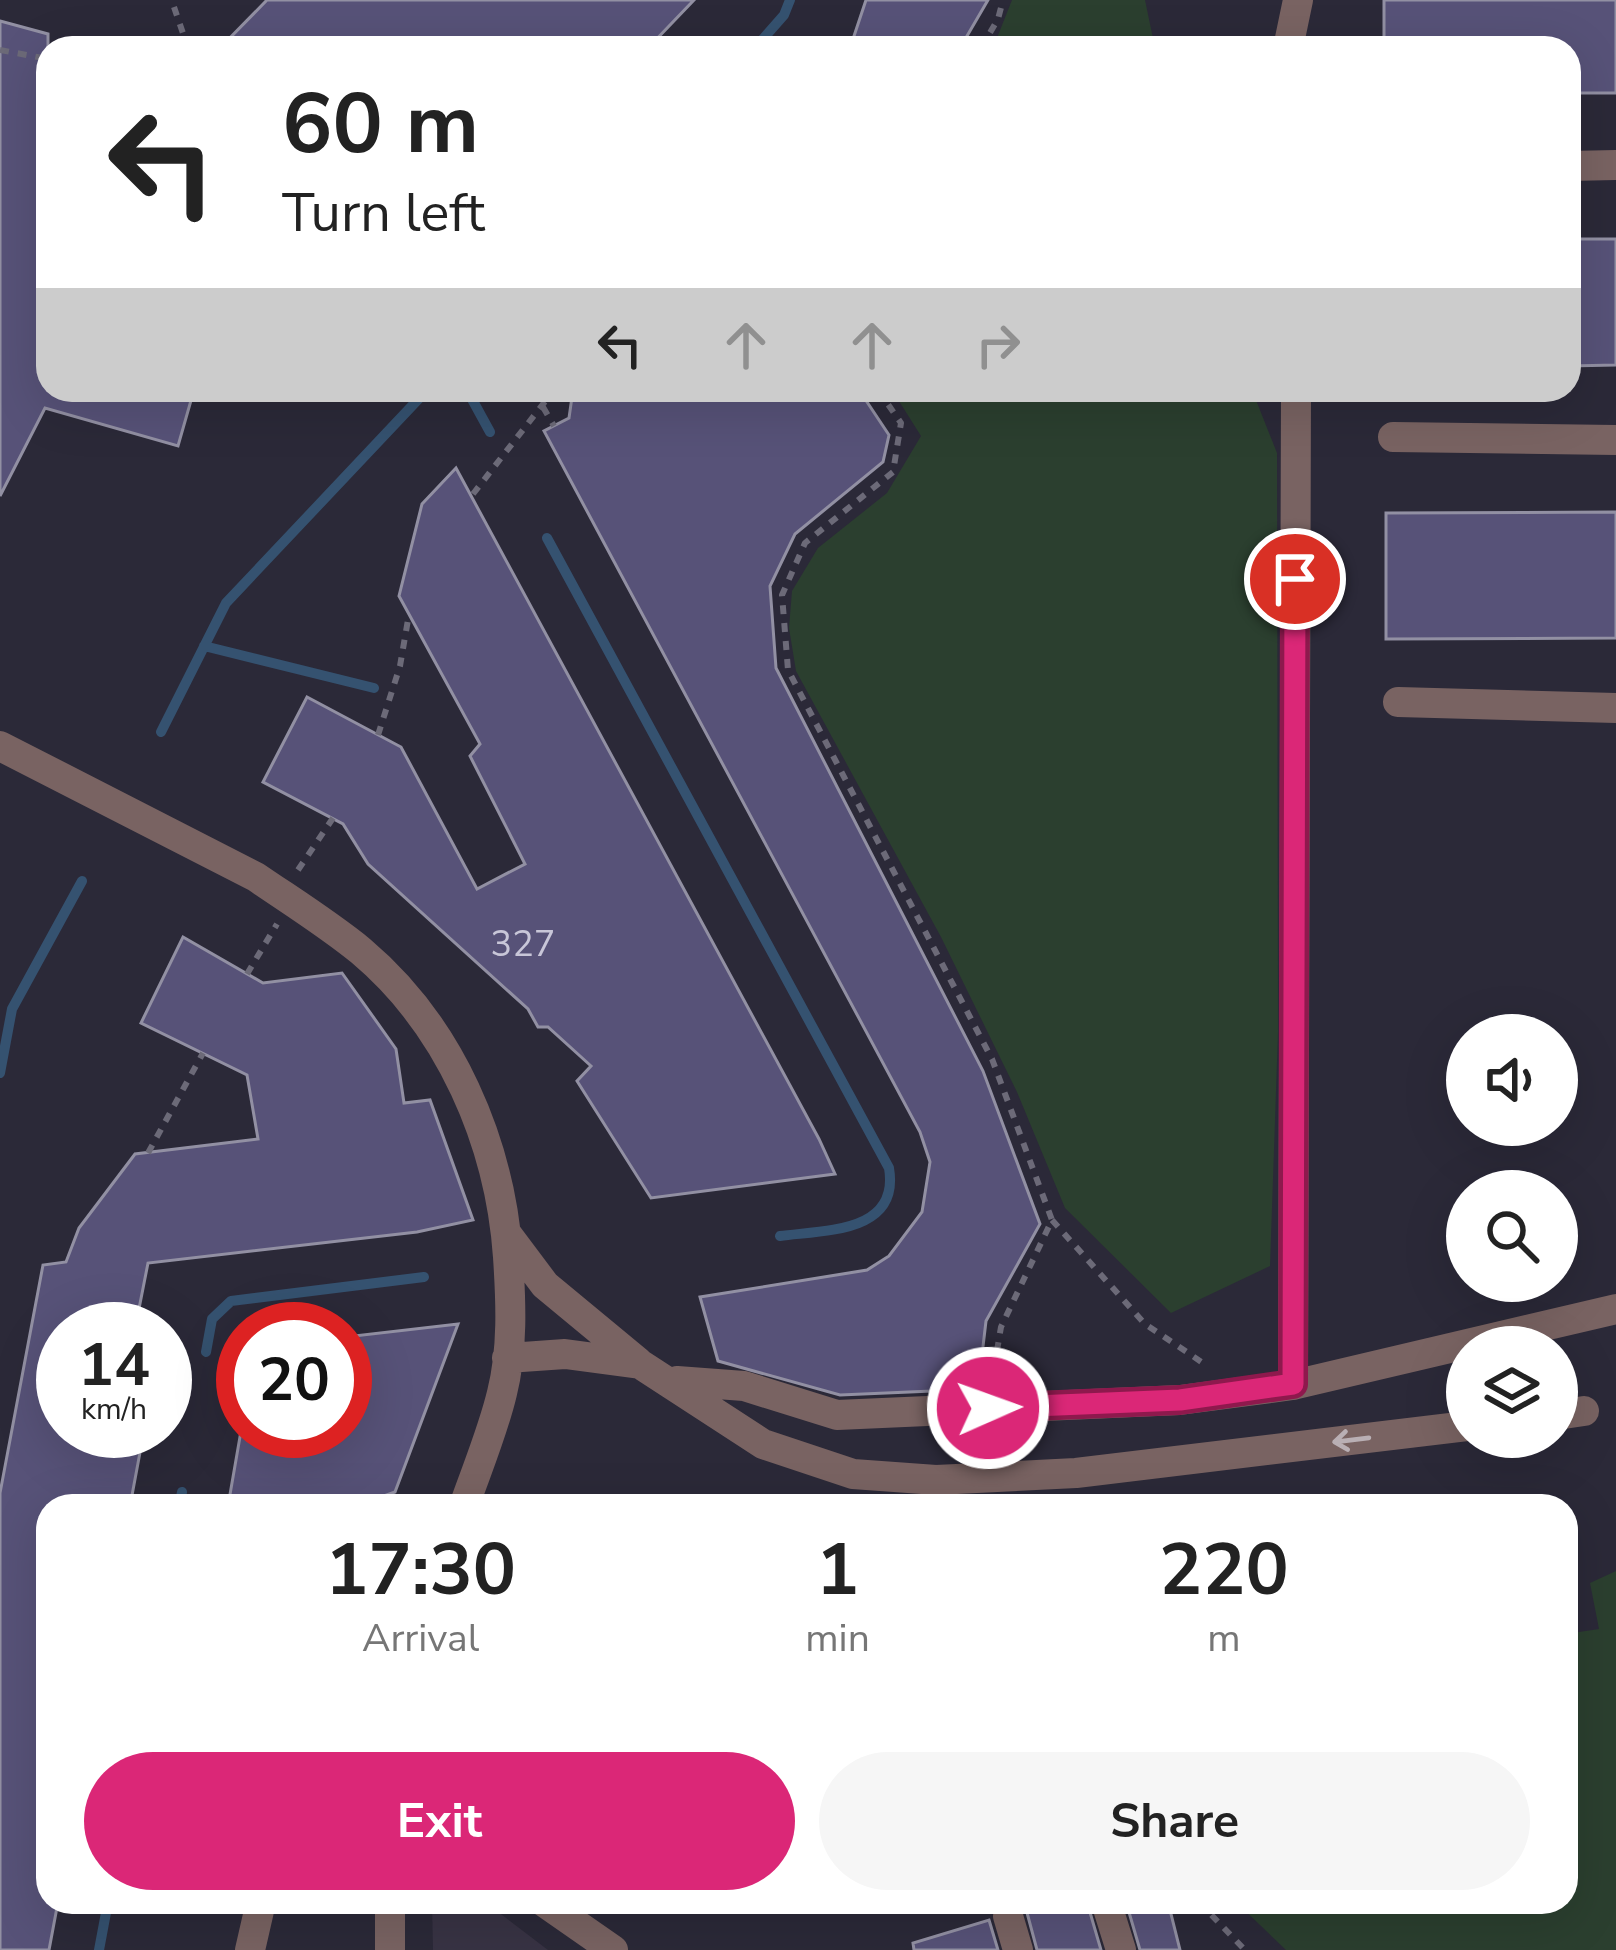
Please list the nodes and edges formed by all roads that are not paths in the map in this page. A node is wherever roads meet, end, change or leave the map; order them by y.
1 (1298, 0) edge
2 (1290, 36) edge
3 (1616, 165) edge
4 (1581, 166) edge
5 (1296, 402) edge
6 (1393, 437) dead end
7 (1616, 440) edge
8 (1398, 702) dead end
9 (1616, 708) edge
10 (1, 746) edge
11 (506, 1233) junction
12 (1616, 1309) edge
13 (507, 1358) junction
14 (640, 1364) junction
15 (671, 1380) junction
16 (1293, 1384) junction
17 (1446, 1429) edge
18 (468, 1494) edge
19 (258, 1914) edge
20 (390, 1914) edge
21 (561, 1914) edge
22 (1110, 1914) edge
23 (1008, 1916) dead end
24 (250, 1950) edge
25 (390, 1950) edge
26 (613, 1950) edge
27 (1018, 1950) edge
28 (1121, 1950) edge

1 - 2 street
3 - 4 street
5 - 16 street
6 - 7 street
8 - 9 street
10 - 11 street
11 - 13 street
11 - 14 street
12 - 16 street
13 - 14 street
13 - 18 street
14 - 15 street
15 - 16 street
17 -> 15 street
19 - 24 street
20 - 25 street
21 - 26 street
22 - 28 street
23 - 27 street

